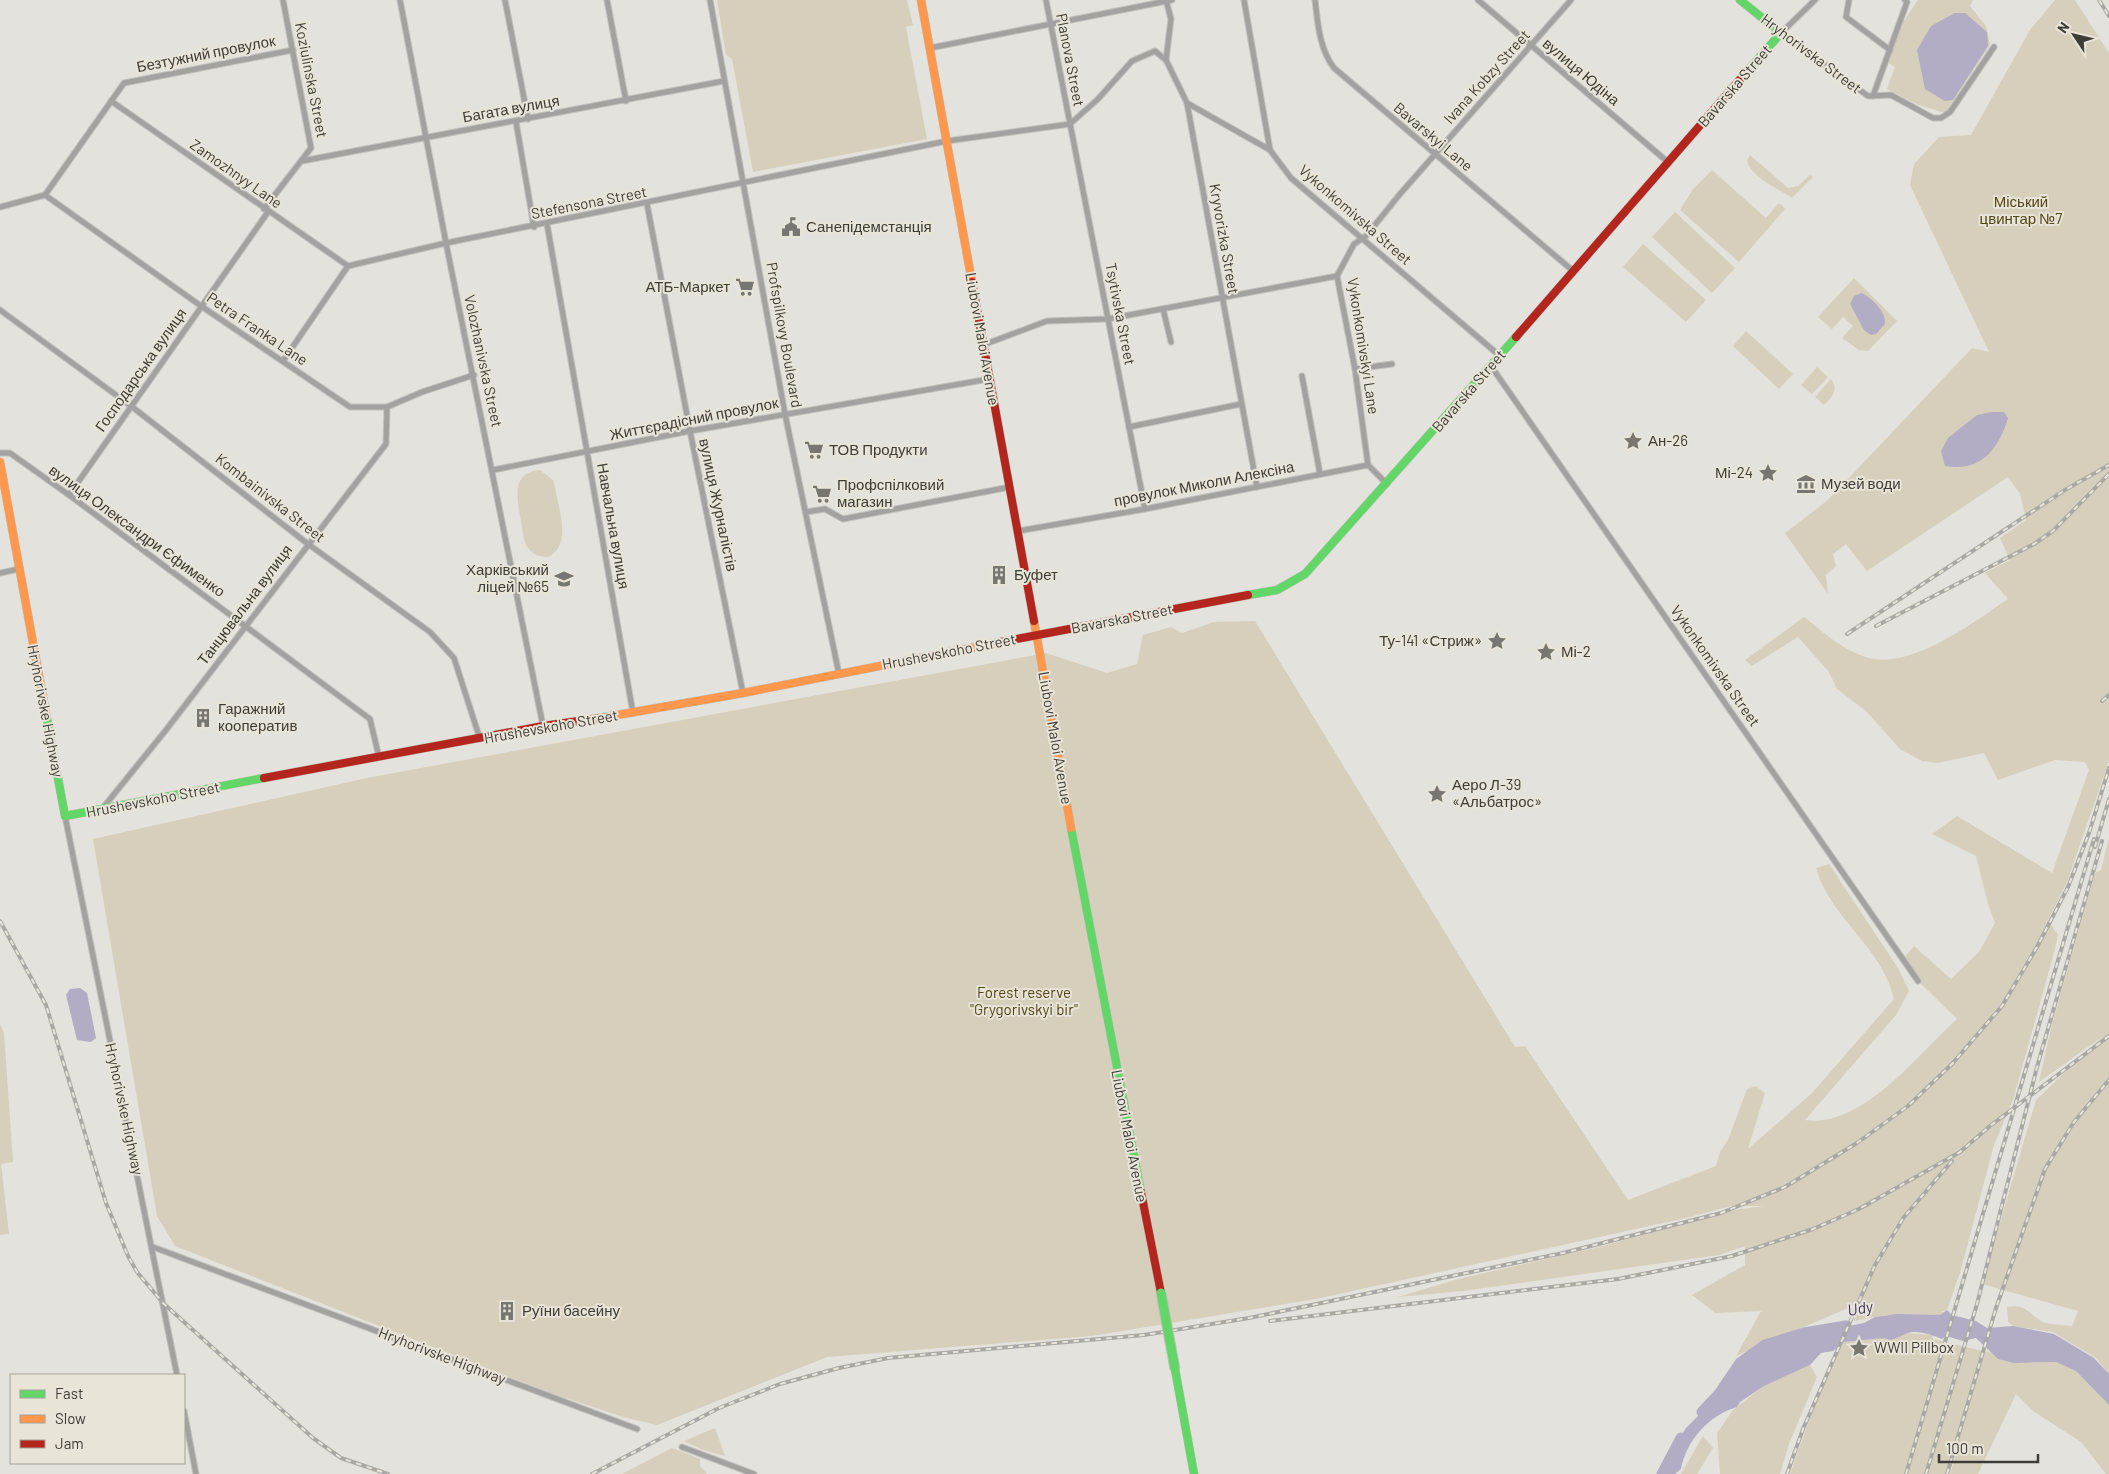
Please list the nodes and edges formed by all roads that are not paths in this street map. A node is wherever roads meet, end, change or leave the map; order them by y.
1 (283, 0) edge
2 (400, 0) edge
3 (505, 0) edge
4 (607, 0) edge
5 (710, 0) edge
6 (921, 0) edge
7 (1046, 0) edge
8 (1168, 0) edge
9 (1244, 0) edge
10 (1314, 0) edge
11 (1478, 0) edge
12 (1570, 0) edge
13 (1740, 0) edge
14 (1815, 0) edge
15 (1849, 0) edge
16 (1905, 0) edge
17 (1050, 24) junction
18 (1781, 33) junction
19 (1531, 47) junction
20 (1994, 47) dead end
21 (930, 48) junction
22 (293, 50) junction
23 (1890, 50) junction
24 (1166, 60) junction
25 (724, 81) junction
26 (1873, 96) junction
27 (111, 101) junction
28 (626, 101) junction
29 (1187, 103) junction
30 (528, 120) junction
31 (516, 122) junction
32 (1070, 124) junction
33 (427, 136) junction
34 (947, 141) junction
35 (1270, 150) junction
36 (1435, 154) junction
37 (302, 161) junction
38 (1668, 163) junction
39 (744, 184) junction
40 (45, 195) junction
41 (647, 204) junction
42 (0, 207) edge
43 (266, 210) junction
44 (547, 224) junction
45 (534, 227) junction
46 (1362, 239) junction
47 (446, 243) junction
48 (348, 266) junction
49 (1572, 270) junction
50 (1336, 276) junction
51 (1221, 298) junction
52 (201, 306) junction
53 (1163, 309) junction
54 (0, 310) edge
55 (1108, 319) junction
56 (1171, 342) dead end
57 (983, 345) junction
58 (1500, 356) junction
59 (283, 361) junction
60 (1392, 364) dead end
61 (1491, 366) junction
62 (1354, 369) junction
63 (474, 375) junction
64 (1302, 376) dead end
65 (989, 379) junction
66 (1241, 404) junction
67 (131, 406) junction
68 (387, 407) junction
69 (785, 414) junction
70 (1129, 427) junction
71 (690, 431) junction
72 (587, 452) junction
73 (0, 453) edge
74 (0, 462) edge
75 (1368, 465) junction
76 (493, 470) junction
77 (1320, 474) junction
78 (1387, 484) junction
79 (1010, 487) junction
80 (1257, 487) junction
81 (69, 495) junction
82 (1145, 509) junction
83 (806, 512) junction
84 (1018, 531) junction
85 (308, 544) junction
86 (18, 569) junction
87 (0, 573) edge
88 (246, 626) junction
89 (1036, 636) junction
90 (839, 674) junction
91 (743, 693) junction
92 (633, 713) junction
93 (543, 726) junction
94 (481, 739) junction
95 (379, 757) junction
96 (101, 810) junction
97 (65, 816) junction
98 (1918, 981) dead end
99 (153, 1247) junction
100 (177, 1374) edge
101 (185, 1416) edge
102 (637, 1429) dead end
103 (682, 1447) dead end
104 (196, 1474) edge
105 (754, 1474) edge
106 (1194, 1474) edge

1 - 22 street, Koziulinska Street
2 - 33 street, Volozhanivska Street
3 - 30 street
4 - 28 street
5 - 25 street, Profspilkovy Boulevard
6 - 21 street, Liubovi Maloi Avenue
7 - 17 street, Planova Street
8 - 17 street
8 - 24 street
9 - 35 street
10 - 36 street, Bavarskyi Lane
11 - 19 street, вулиця Юдіна
12 - 19 street, Ivana Kobzy Street
13 - 18 street, Hryhorivska Street
14 - 18 street, Bavarska Street
15 - 23 street
16 - 23 street
17 - 21 street
17 - 32 street, Planova Street
18 - 26 street, Hryhorivska Street
18 - 38 street, Bavarska Street
19 - 36 street, Ivana Kobzy Street
19 - 38 street, вулиця Юдіна
20 - 26 street, Hryhorivska Street
21 - 34 street, Liubovi Maloi Avenue
22 - 27 street, Безтужний провулок
22 - 37 street, Koziulinska Street
23 - 26 street
24 - 29 street, Kryvorizka Street
24 - 32 street
25 - 28 street, Багата вулиця
25 - 39 street, Profspilkovy Boulevard
27 - 40 street
27 - 43 street, Zamozhnyy Lane
28 - 30 street, Багата вулиця
29 - 35 street, Vykonkomivska Street
29 - 51 street, Kryvorizka Street
30 - 31 street, Багата вулиця
31 - 33 street, Багата вулиця
31 - 45 street
32 - 34 street, Stefensona Street
32 - 55 street, Tsytivska Street
33 - 37 street, Багата вулиця
33 - 47 street, Volozhanivska Street
34 - 39 street, Stefensona Street
34 - 57 street, Liubovi Maloi Avenue
35 - 46 street, Vykonkomivska Street
36 - 46 street, Ivana Kobzy Street
36 - 49 street, Bavarskyi Lane
37 - 43 street, Koziulinska Street
38 - 49 street, Bavarska Street
39 - 41 street, Stefensona Street
39 - 69 street, Profspilkovy Boulevard
40 - 42 street
40 - 52 street, Petra Franka Lane
41 - 44 street, Stefensona Street
41 - 71 street, вулиця Журналістів
43 - 48 street, Zamozhnyy Lane
43 - 52 street, Господарська вулиця
44 - 45 street, Stefensona Street
44 - 72 street, Навчальна вулиця
45 - 47 street, Stefensona Street
46 - 50 street, Vykonkomivskyi Lane
46 - 58 street, Vykonkomivska Street
47 - 48 street, Stefensona Street
47 - 63 street, Volozhanivska Street
48 - 59 street
49 - 58 street, Bavarska Street
50 - 51 street
50 - 62 street, Vykonkomivskyi Lane
51 - 53 street
51 - 66 street, Kryvorizka Street
52 - 59 street, Petra Franka Lane
52 - 67 street, Господарська вулиця
53 - 55 street
53 - 56 street
54 - 67 street, Kombainivska Street
55 - 57 street
55 - 70 street, Tsytivska Street
57 - 65 street, Liubovi Maloi Avenue
58 - 61 street, Bavarska Street
59 - 68 street, Petra Franka Lane
60 - 62 street
61 - 78 street, Bavarska Street
61 - 98 street, Vykonkomivska Street
62 - 75 street, Vykonkomivskyi Lane
63 - 68 street, Petra Franka Lane
63 - 76 street, Volozhanivska Street
64 - 77 street
65 - 69 street, Життєрадісний провулок
65 - 79 street, Liubovi Maloi Avenue
66 - 70 street
66 - 80 street, Kryvorizka Street
67 - 81 street, Господарська вулиця
67 - 85 street, Kombainivska Street
68 - 85 street, Танцювальна вулиця
69 - 71 street, Життєрадісний провулок
69 - 83 street, Profspilkovy Boulevard
70 - 82 street, Tsytivska Street
71 - 72 street, Життєрадісний провулок
71 - 91 street, вулиця Журналістів
72 - 76 street, Життєрадісний провулок
72 - 92 street, Навчальна вулиця
73 - 81 street, вулиця Олександри Єфименко
74 - 86 street, Hryhorivske Highway
75 - 77 street, провулок Миколи Алексіна
75 - 78 street
76 - 93 street, Volozhanivska Street
77 - 80 street, провулок Миколи Алексіна
78 - 89 street, Bavarska Street
79 - 83 street
79 - 84 street, Liubovi Maloi Avenue
80 - 82 street, провулок Миколи Алексіна
81 - 88 street, вулиця Олександри Єфименко
82 - 84 street, провулок Миколи Алексіна
83 - 90 street, Profspilkovy Boulevard
84 - 89 street, Liubovi Maloi Avenue
85 - 88 street, Танцювальна вулиця
85 - 94 street, Kombainivska Street
86 - 87 street
86 - 97 street, Hryhorivske Highway
88 - 95 street, вулиця Олександри Єфименко
88 - 96 street, Танцювальна вулиця
89 - 90 street, Hrushevskoho Street
89 - 106 street, Liubovi Maloi Avenue, bridge
90 - 91 street, Hrushevskoho Street
91 - 92 street, Hrushevskoho Street
92 - 93 street, Hrushevskoho Street
93 - 94 street, Hrushevskoho Street
94 - 95 street, Hrushevskoho Street
95 - 96 street, Hrushevskoho Street
96 - 97 street, Hrushevskoho Street
97 - 99 street, Hryhorivske Highway
99 - 100 street
99 - 102 street, Hryhorivske Highway
101 - 104 street
103 - 105 street

